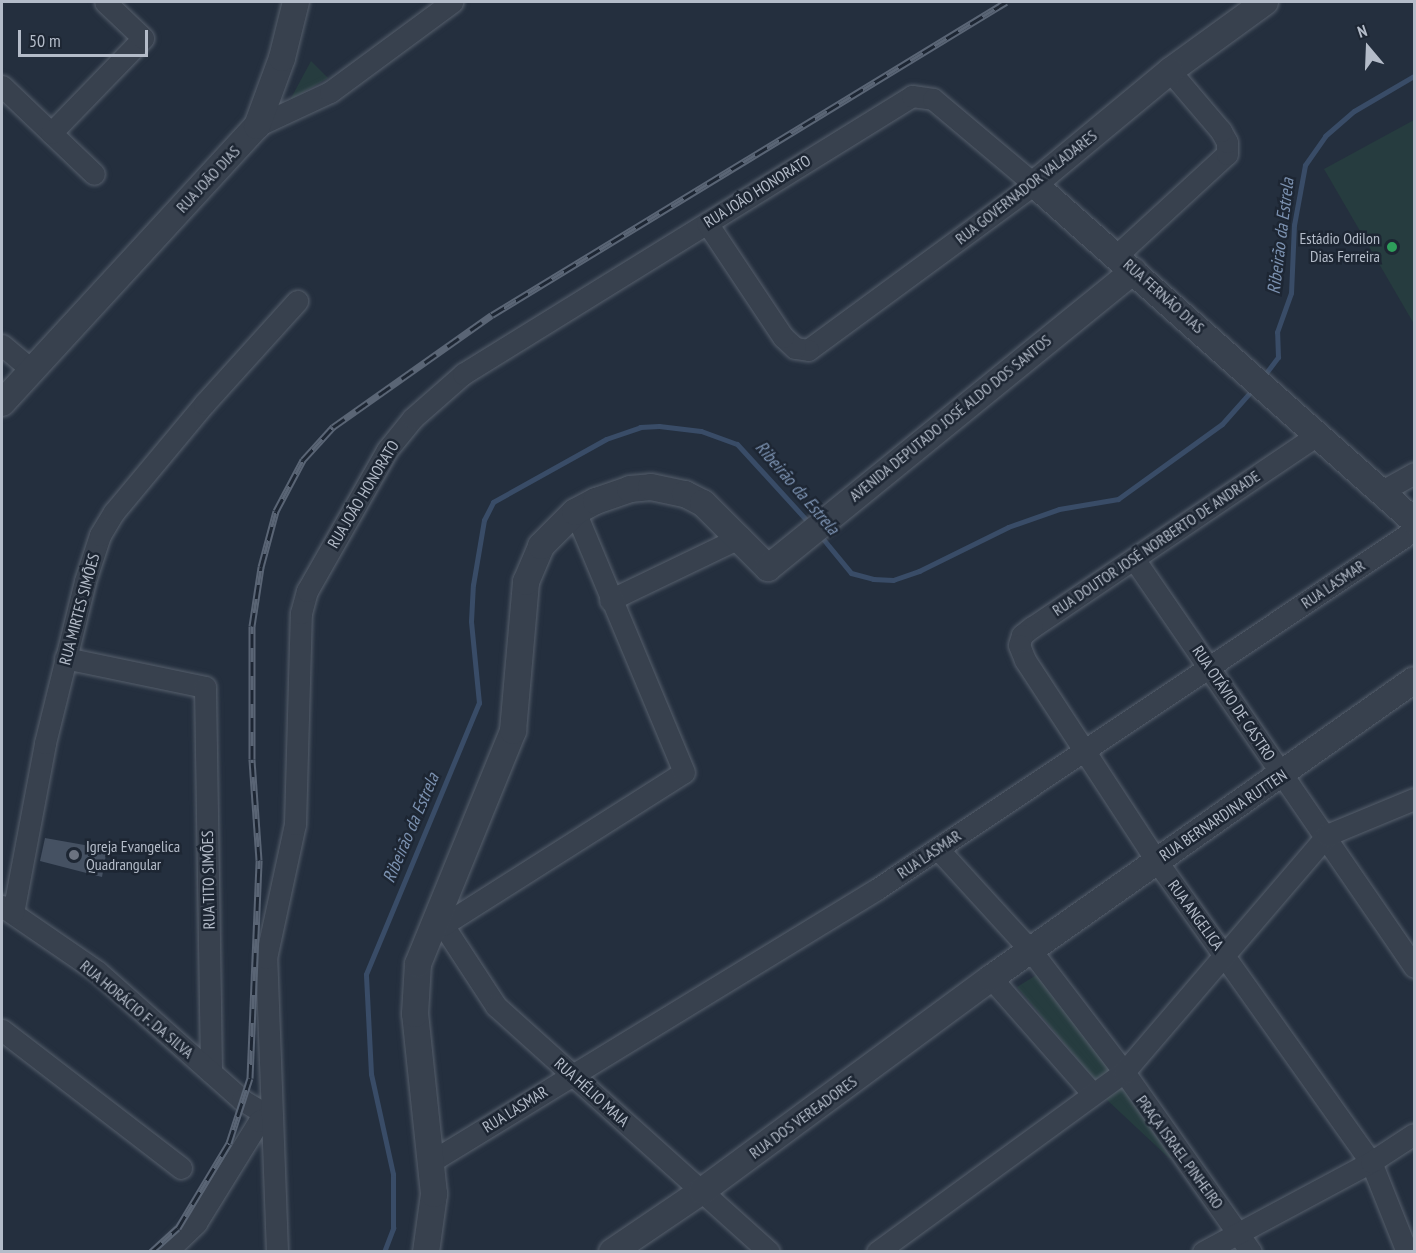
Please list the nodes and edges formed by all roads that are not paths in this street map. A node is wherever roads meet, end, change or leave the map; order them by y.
1 (105, 2) edge
2 (296, 2) edge
3 (452, 2) edge
4 (1265, 2) edge
5 (1170, 71) junction
6 (2, 86) edge
7 (902, 100) joint
8 (257, 126) junction
9 (51, 133) junction
10 (94, 174) dead end
11 (1034, 184) junction
12 (707, 223) junction
13 (1125, 263) junction
14 (297, 302) dead end
15 (2, 345) edge
16 (33, 370) junction
17 (2, 403) edge
18 (1317, 435) junction
19 (1414, 473) edge
20 (1382, 491) junction
21 (575, 512) junction
22 (1414, 521) edge
23 (1414, 530) edge
24 (741, 537) junction
25 (1134, 559) junction
26 (610, 600) junction
27 (65, 658) junction
28 (1028, 664) joint
29 (1210, 665) junction
30 (1414, 680) edge
31 (1083, 748) junction
32 (1282, 775) junction
33 (1414, 799) edge
34 (1327, 835) junction
35 (938, 849) junction
36 (1156, 860) junction
37 (7, 910) edge
38 (438, 921) junction
39 (1032, 952) junction
40 (1226, 955) junction
41 (1414, 967) edge
42 (991, 978) junction
43 (2, 1030) edge
44 (211, 1072) junction
45 (1124, 1072) junction
46 (571, 1074) junction
47 (1092, 1093) junction
48 (269, 1116) junction
49 (1414, 1134) edge
50 (432, 1161) junction
51 (1371, 1162) junction
52 (182, 1168) dead end
53 (702, 1191) junction
54 (1238, 1231) junction
55 (166, 1251) edge
56 (277, 1251) edge
57 (426, 1251) edge
58 (612, 1251) edge
59 (769, 1251) edge
60 (877, 1251) edge
61 (1203, 1251) edge
62 (1251, 1251) edge
63 (1407, 1251) edge

1 - 9 street
2 - 8 street
3 - 8 street, RUA JOÃO DIAS
4 - 5 street, RUA GOVERNADOR VALADARES
5 - 11 street, RUA GOVERNADOR VALADARES
5 - 13 street
6 - 9 street
7 - 11 street, RUA FERNÃO DIAS
7 - 12 street, RUA JOÃO HONORATO
8 - 16 street, RUA JOÃO DIAS
9 - 10 street
11 - 12 street, RUA GOVERNADOR VALADARES
11 - 13 street, RUA FERNÃO DIAS
12 - 48 street, RUA JOÃO HONORATO
13 - 18 street, RUA FERNÃO DIAS
13 - 24 street, AVENIDA DEPUTADO JOSÉ ALDO DOS SANTOS
14 - 27 street, RUA MIRTES SIMÕES
15 - 16 street
16 - 17 street, RUA JOÃO DIAS
18 - 20 street, RUA FERNÃO DIAS
18 - 25 street, RUA DOUTOR JOSÉ NORBERTO DE ANDRADE
19 - 20 street
20 - 22 street, RUA FERNÃO DIAS
21 - 24 street, AVENIDA DEPUTADO JOSÉ ALDO DOS SANTOS
21 - 26 street
21 - 38 street, AVENIDA DEPUTADO JOSÉ ALDO DOS SANTOS
23 - 29 street, RUA LASMAR
24 - 26 street
25 - 28 street, RUA DOUTOR JOSÉ NORBERTO DE ANDRADE
25 - 29 street, RUA OTÁVIO DE CASTRO
26 - 38 street
27 - 37 street, RUA MIRTES SIMÕES
27 - 44 street, RUA TITO SIMÕES
28 - 31 street, RUA ANGELICA
29 - 31 street, RUA LASMAR
29 - 32 street, RUA OTÁVIO DE CASTRO
30 - 32 street, RUA BERNARDINA RUTTEN
31 - 35 street, RUA LASMAR
31 - 36 street, RUA ANGELICA
32 - 34 street, RUA OTÁVIO DE CASTRO
32 - 36 street, RUA BERNARDINA RUTTEN
33 - 34 street
34 - 40 street
34 - 41 street, RUA OTÁVIO DE CASTRO
35 - 39 street, PRAÇA ISRAEL PINHEIRO
35 - 46 street, RUA LASMAR
36 - 39 street, RUA BERNARDINA RUTTEN
36 - 40 street, RUA ANGELICA
37 - 44 street, RUA HORÁCIO F. DA SILVA
38 - 46 street, RUA HÉLIO MAIA
38 - 50 street, AVENIDA DEPUTADO JOSÉ ALDO DOS SANTOS
39 - 42 street
39 - 45 street, PRAÇA ISRAEL PINHEIRO
40 - 45 street
40 - 51 street, RUA ANGELICA
42 - 47 street
42 - 53 street, RUA DOS VEREADORES
43 - 52 street
44 - 48 street, RUA HORÁCIO F. DA SILVA
45 - 47 street
45 - 54 street, PRAÇA ISRAEL PINHEIRO
46 - 50 street, RUA LASMAR
46 - 53 street, RUA HÉLIO MAIA
47 - 60 street
48 - 55 street
48 - 56 street, RUA JOÃO HONORATO
49 - 51 street
50 - 57 street, AVENIDA DEPUTADO JOSÉ ALDO DOS SANTOS
51 - 54 street
51 - 63 street, RUA ANGELICA
53 - 58 street, RUA DOS VEREADORES
53 - 59 street, RUA HÉLIO MAIA
54 - 61 street
54 - 62 street, PRAÇA ISRAEL PINHEIRO

